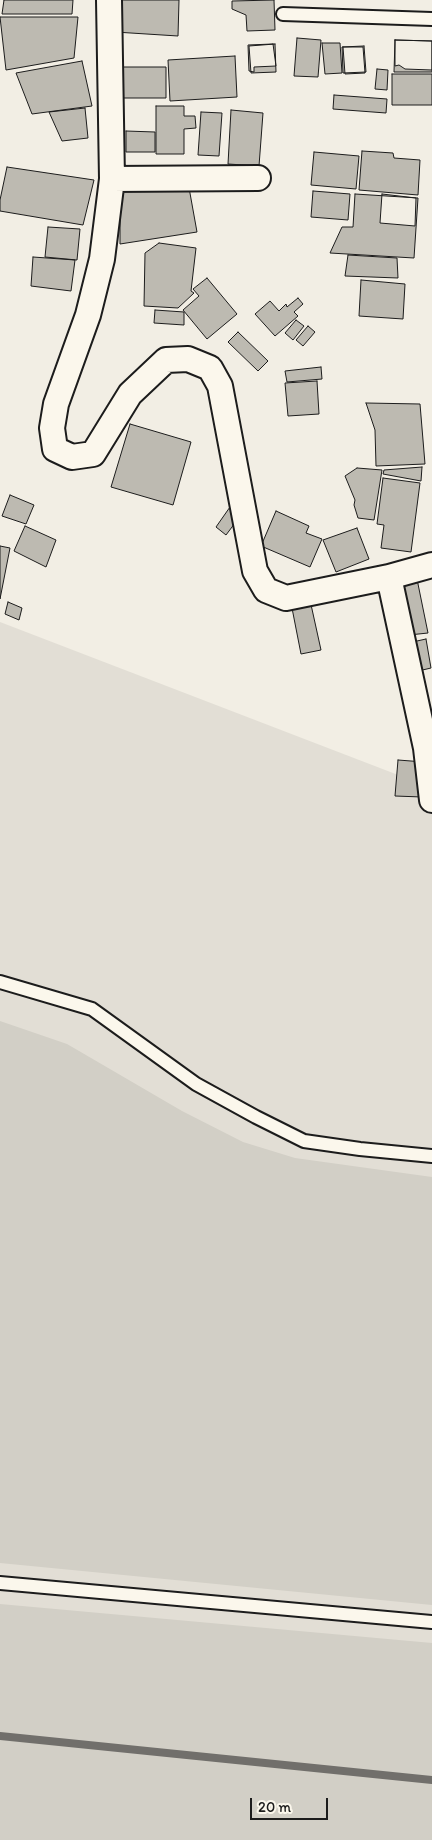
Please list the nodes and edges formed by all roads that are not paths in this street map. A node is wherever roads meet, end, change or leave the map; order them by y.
1 (109, 0) edge
2 (282, 14) dead end
3 (432, 19) edge
4 (258, 178) dead end
5 (112, 179) junction
6 (432, 565) edge
7 (389, 577) junction
8 (432, 800) edge
9 (0, 982) edge
10 (432, 1156) edge
11 (0, 1583) edge
12 (432, 1622) edge

1 - 5 street
2 - 3 lane
4 - 5 street
5 - 7 street
6 - 7 street
7 - 8 street
9 - 10 lane
11 - 12 lane

